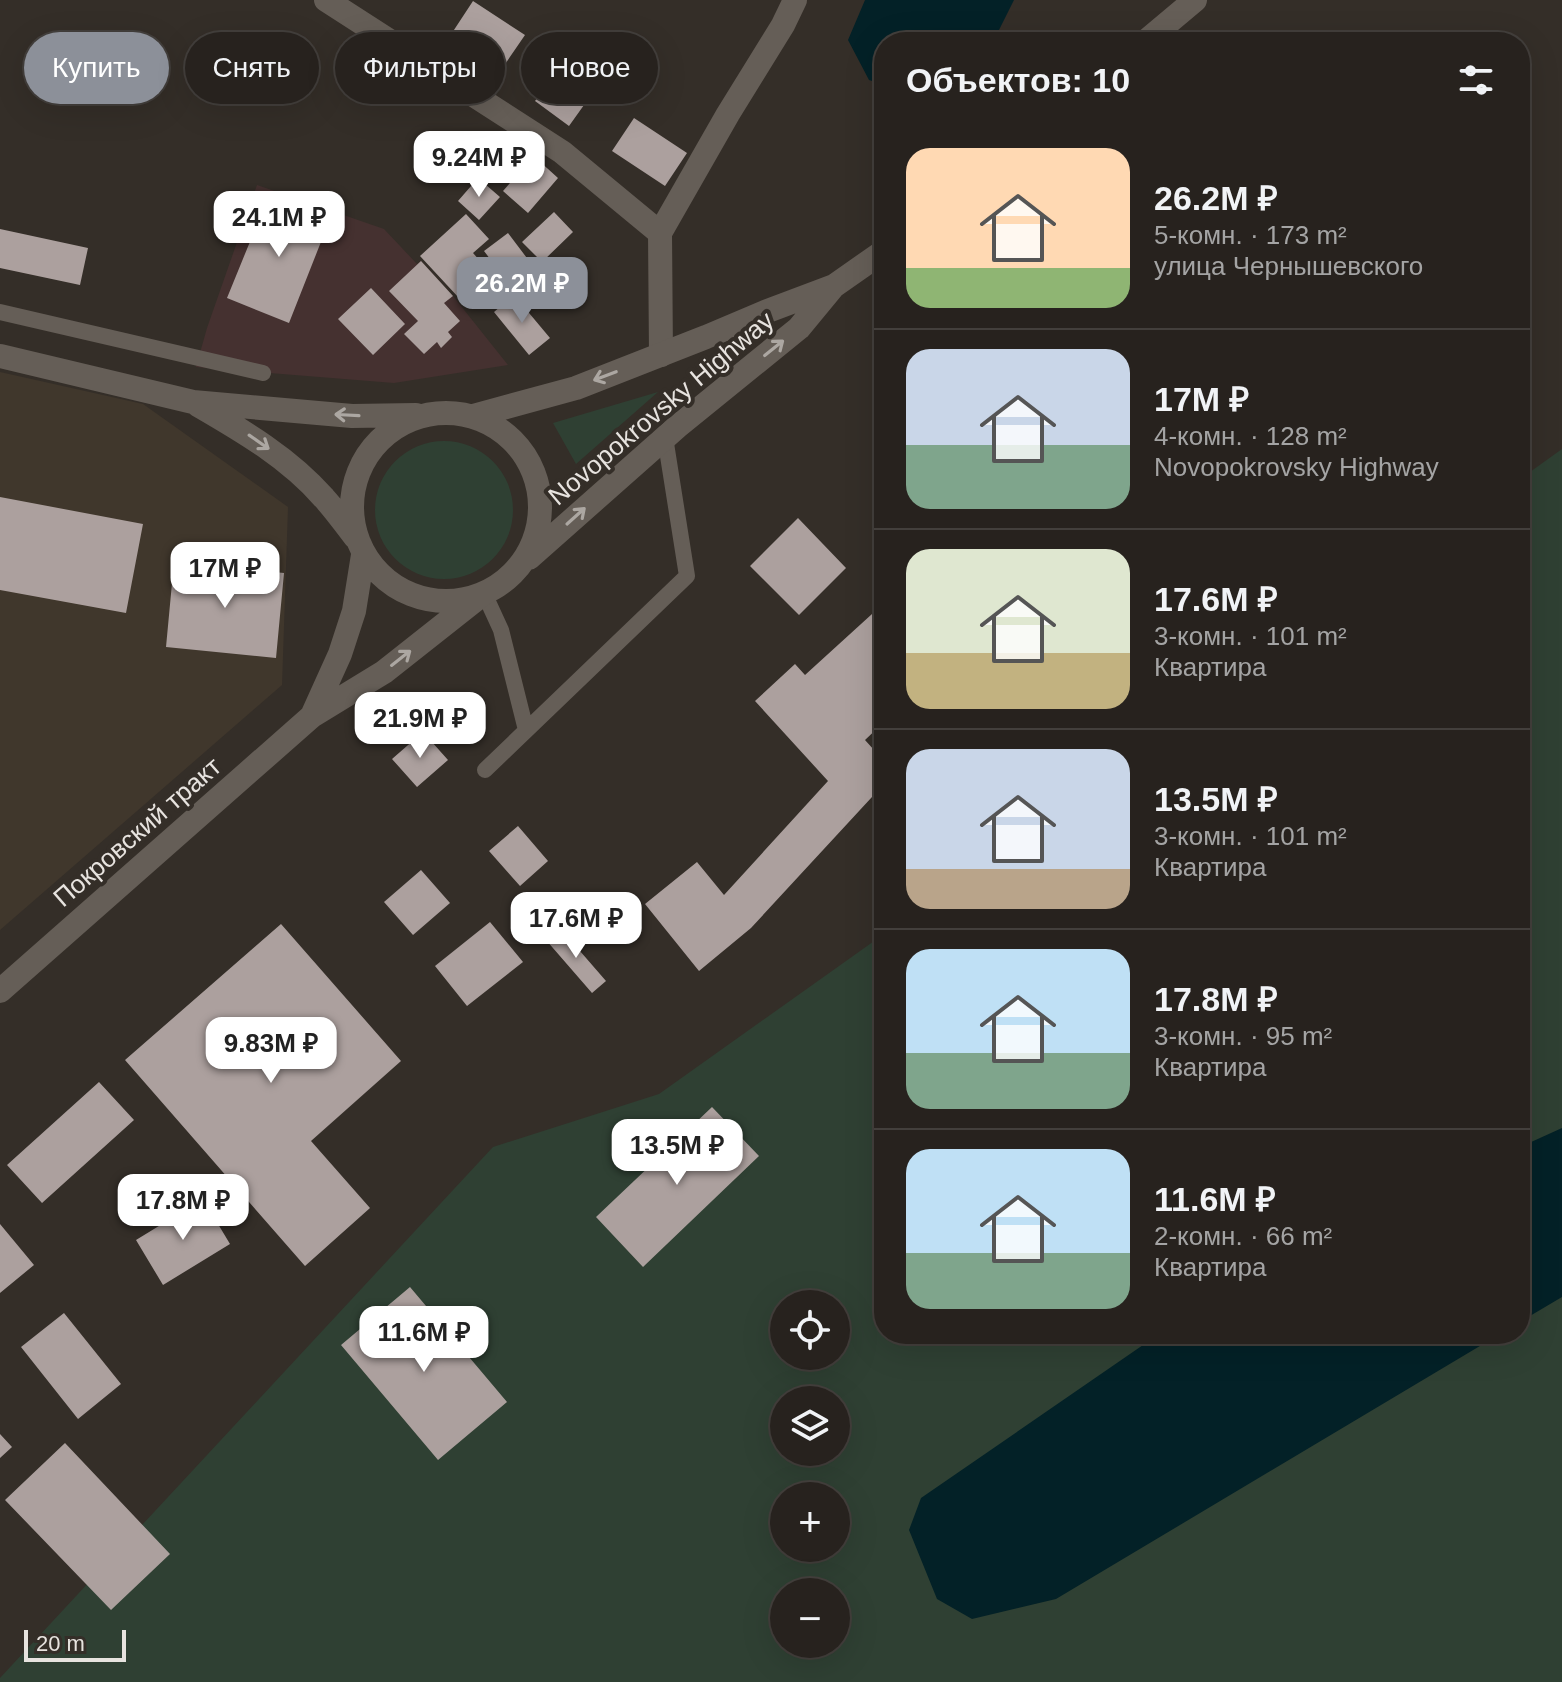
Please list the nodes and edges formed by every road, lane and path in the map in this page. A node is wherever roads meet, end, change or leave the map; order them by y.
1 (326, 0) edge
2 (795, 0) edge
3 (1195, 0) edge
4 (1157, 32) edge
5 (660, 233) junction
6 (874, 258) edge
7 (834, 286) junction
8 (0, 312) edge
9 (661, 355) junction
10 (0, 356) edge
11 (263, 373) dead end
12 (193, 402) junction
13 (425, 415) junction
14 (473, 416) junction
15 (665, 437) junction
16 (360, 548) junction
17 (518, 568) junction
18 (484, 593) junction
19 (312, 716) junction
20 (526, 730) junction
21 (485, 770) dead end
22 (0, 991) edge

1 - 5 main road
2 - 5 main road
3 - 4 main road
5 - 9 main road
6 - 7 main road
7 - 9 main road
15 -> 7 main road, Novopokrovsky Highway
8 - 11 lane
9 -> 14 main road
10 - 12 main road
13 -> 12 main road
12 -> 16 main road
13 - 14 main road
13 - 16 main road
14 - 17 main road
17 -> 15 main road, Novopokrovsky Highway
15 - 20 lane
16 - 18 main road
16 - 19 main road
17 - 18 main road
19 -> 18 main road
18 - 20 lane
19 - 22 main road, Покровский тракт
20 - 21 lane

